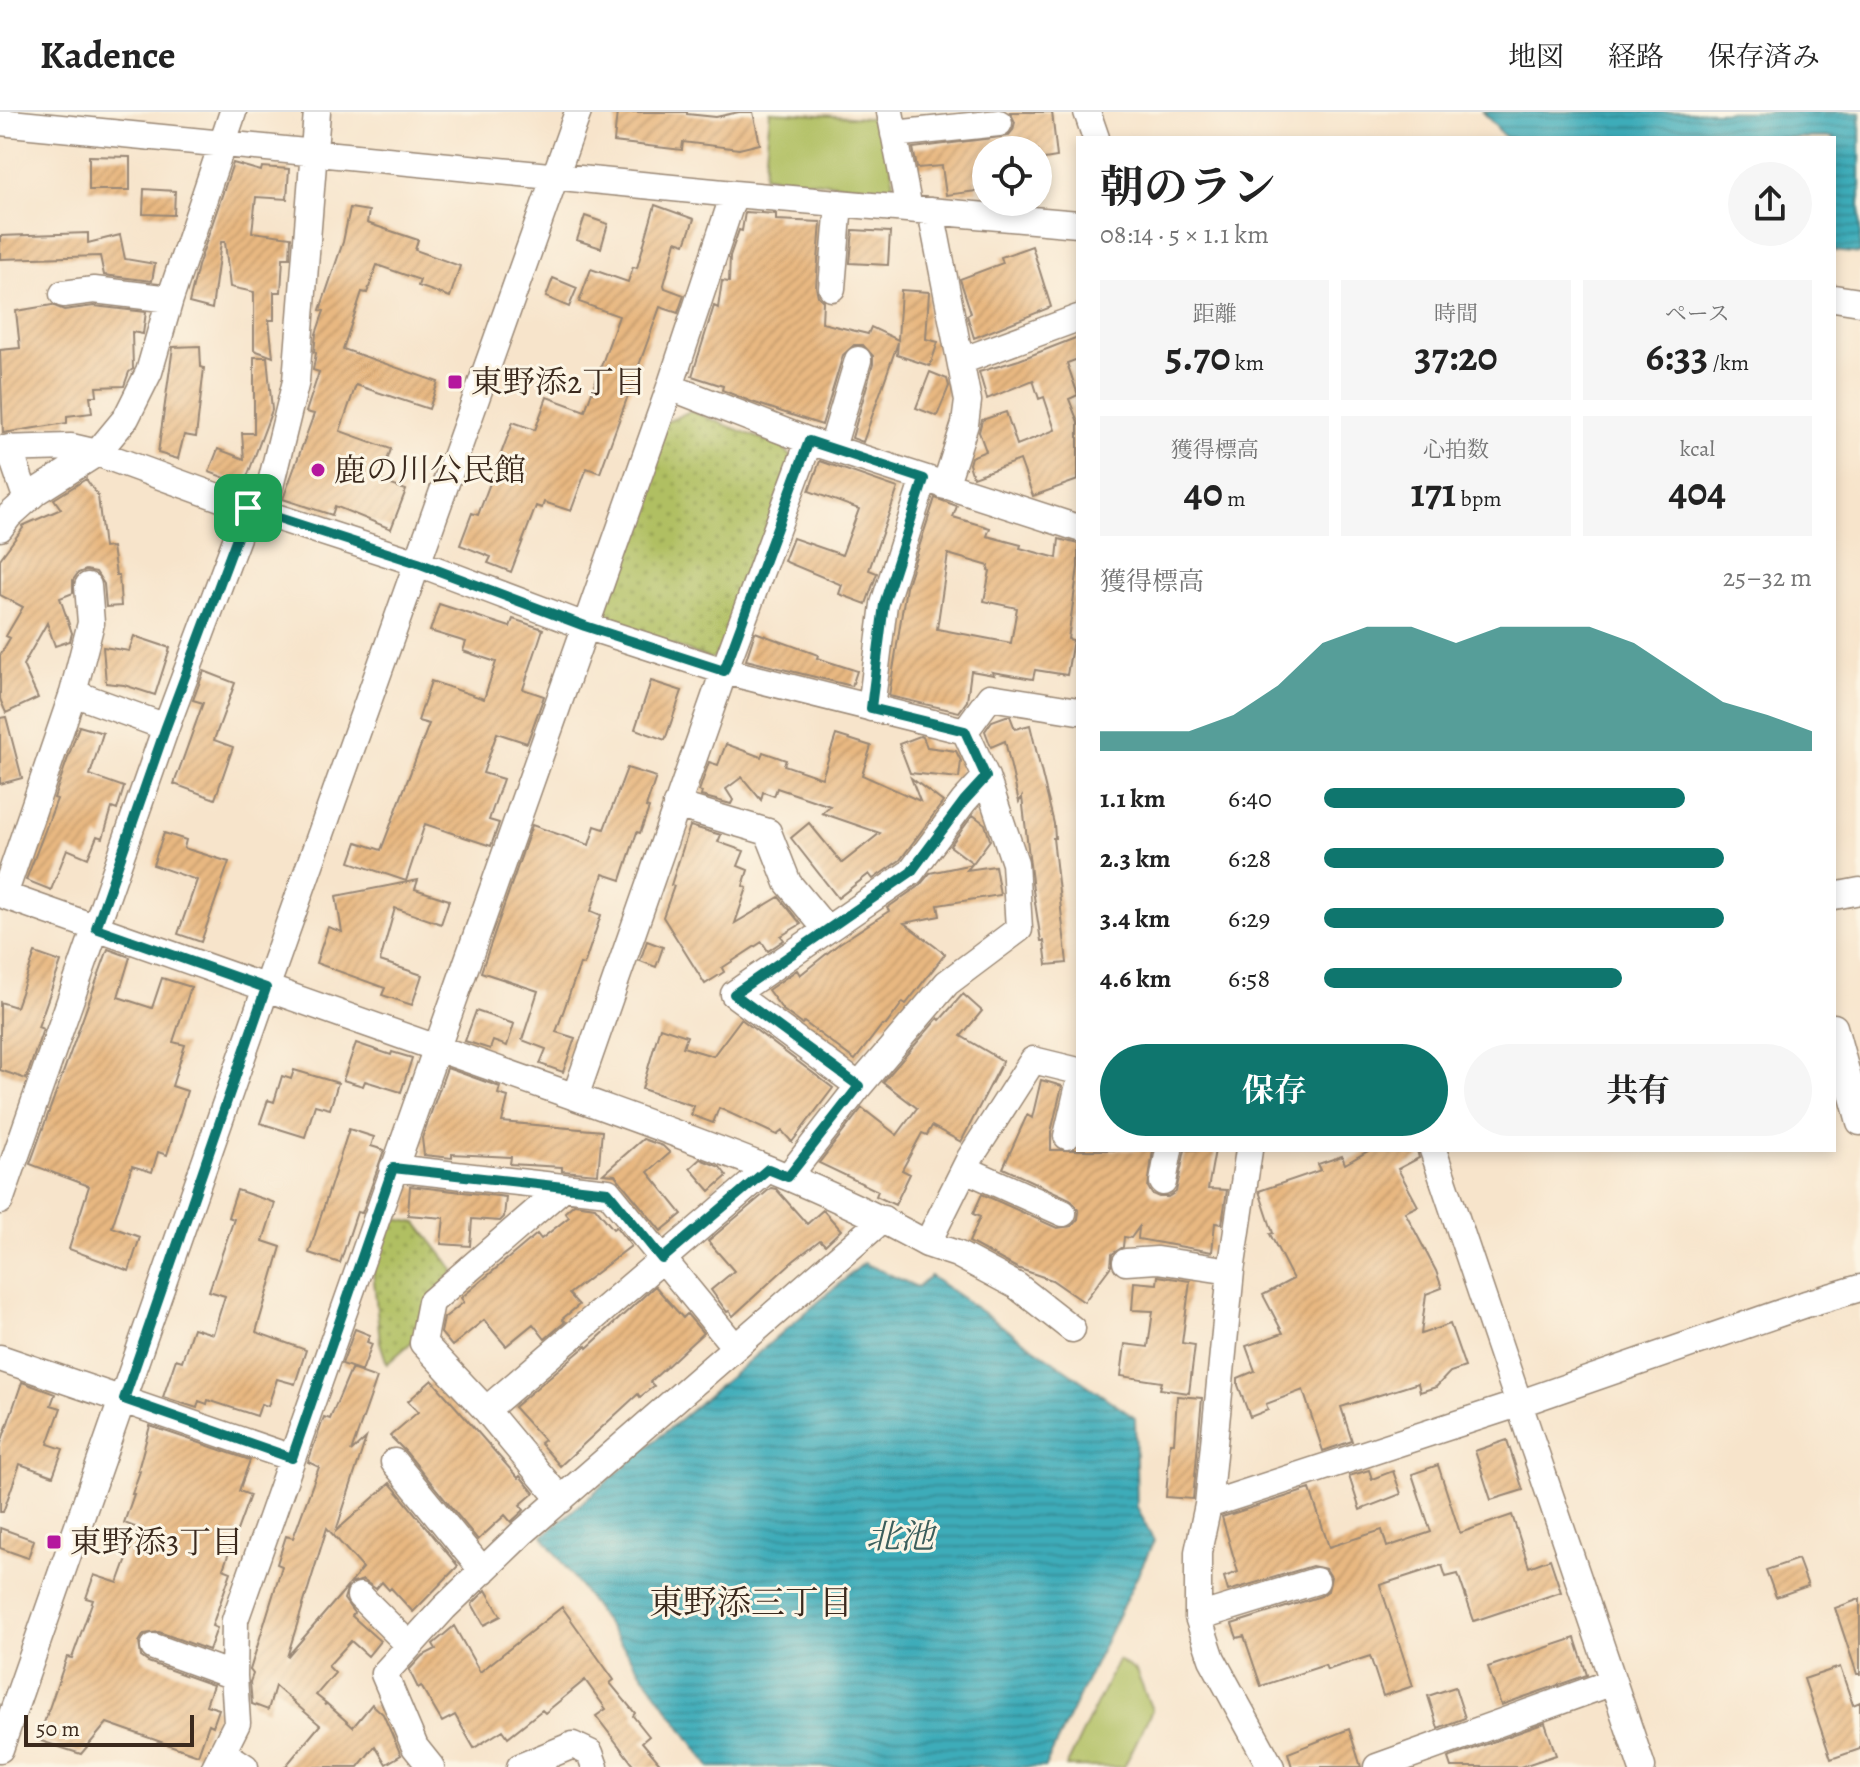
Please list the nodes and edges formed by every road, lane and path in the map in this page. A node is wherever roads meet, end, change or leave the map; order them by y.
1 (233, 112) edge
2 (317, 112) edge
3 (578, 112) edge
4 (1087, 112) edge
5 (0, 122) edge
6 (892, 123) edge
7 (999, 123) dead end
8 (1095, 136) edge
9 (223, 145) junction
10 (313, 152) junction
11 (556, 177) junction
12 (734, 194) junction
13 (839, 203) junction
14 (920, 210) junction
15 (1076, 224) edge
16 (832, 288) dead end
17 (63, 294) dead end
18 (1836, 298) edge
19 (170, 299) junction
20 (1860, 302) edge
21 (1076, 319) edge
22 (858, 360) dead end
23 (961, 361) junction
24 (670, 387) junction
25 (820, 444) junction
26 (5, 448) edge
27 (97, 453) junction
28 (934, 482) junction
29 (27, 500) junction
30 (256, 509) junction
31 (1076, 527) edge
32 (0, 528) edge
33 (418, 563) junction
34 (88, 586) dead end
35 (585, 626) junction
36 (724, 671) junction
37 (73, 693) junction
38 (871, 708) junction
39 (1076, 711) edge
40 (166, 727) junction
41 (965, 731) junction
42 (986, 777) junction
43 (676, 805) junction
44 (1860, 891) edge
45 (2, 894) edge
46 (1836, 896) edge
47 (96, 928) junction
48 (827, 930) junction
49 (266, 988) junction
50 (1836, 1034) edge
51 (436, 1046) junction
52 (1076, 1071) edge
53 (859, 1086) junction
54 (575, 1097) junction
55 (1076, 1098) edge
56 (1860, 1122) edge
57 (1067, 1136) dead end
58 (1169, 1152) edge
59 (1249, 1152) edge
60 (1434, 1152) edge
61 (393, 1168) junction
62 (965, 1169) junction
63 (778, 1173) junction
64 (1163, 1182) dead end
65 (564, 1187) junction
66 (0, 1199) edge
67 (1063, 1213) dead end
68 (883, 1219) junction
69 (927, 1244) junction
70 (662, 1259) junction
71 (1126, 1262) dead end
72 (1231, 1271) junction
73 (1860, 1290) edge
74 (1072, 1329) dead end
75 (735, 1347) junction
76 (0, 1358) edge
77 (124, 1399) junction
78 (1518, 1404) junction
79 (486, 1410) junction
80 (292, 1458) junction
81 (394, 1462) dead end
82 (561, 1500) junction
83 (1208, 1505) junction
84 (483, 1571) junction
85 (1316, 1581) dead end
86 (360, 1596) dead end
87 (1198, 1617) junction
88 (409, 1645) junction
89 (154, 1647) dead end
90 (234, 1676) junction
91 (1613, 1682) junction
92 (0, 1749) edge
93 (218, 1759) edge
94 (245, 1767) edge
95 (431, 1767) edge
96 (520, 1767) edge
97 (595, 1767) edge
98 (1271, 1767) edge
99 (1377, 1767) edge
100 (1642, 1767) edge

1 - 9 street
2 - 10 street
3 - 11 street
4 - 8 street
5 - 9 street
6 - 7 street
6 - 14 street
9 - 10 street
9 - 19 street
10 - 11 street
10 - 30 street
11 - 12 street
11 - 33 street
12 - 13 street
12 - 24 street
13 - 14 street
13 - 16 street
14 - 15 street
14 - 23 street
17 - 19 street
18 - 20 street
19 - 27 street
21 - 23 street
22 - 25 street
23 - 28 street
24 - 25 street
24 - 35 street
25 - 28 street
25 - 36 street
26 - 27 street
26 - 29 street
27 - 29 street
27 - 30 street
28 - 31 street
28 - 38 street
29 - 32 street
30 - 33 street
30 - 40 street
33 - 35 street
33 - 49 street
34 - 37 street
35 - 36 street
35 - 51 street
36 - 38 street
36 - 43 street
37 - 40 street
37 - 45 street
38 - 41 street
39 - 41 street
40 - 47 street
41 - 42 street
42 - 48 street
42 - 53 street
43 - 48 street
43 - 54 street
44 - 46 street
45 - 47 street
47 - 49 street
47 - 66 street
48 - 53 street
49 - 51 street
49 - 77 street
50 - 56 street
51 - 54 street
51 - 61 street
52 - 62 street
53 - 63 street
54 - 63 street
55 - 57 street
58 - 64 street
59 - 72 street
60 - 78 street
61 - 65 street
61 - 80 street
62 - 67 street
62 - 69 street
63 - 68 street
63 - 70 street
65 - 70 street
65 - 79 street
68 - 69 street
68 - 75 street
69 - 74 street
70 - 75 street
70 - 79 street
71 - 72 street
72 - 83 street
73 - 78 street
75 - 82 street
76 - 77 street
77 - 80 street
77 - 92 street
78 - 83 street
78 - 91 street
79 - 82 street
80 - 90 street
81 - 84 street
82 - 84 street
83 - 87 street
84 - 88 street
85 - 87 street
86 - 88 street
87 - 98 street
88 - 95 street
89 - 90 street
90 - 93 street
91 - 99 street
91 - 100 street
93 - 94 street
96 - 97 street

